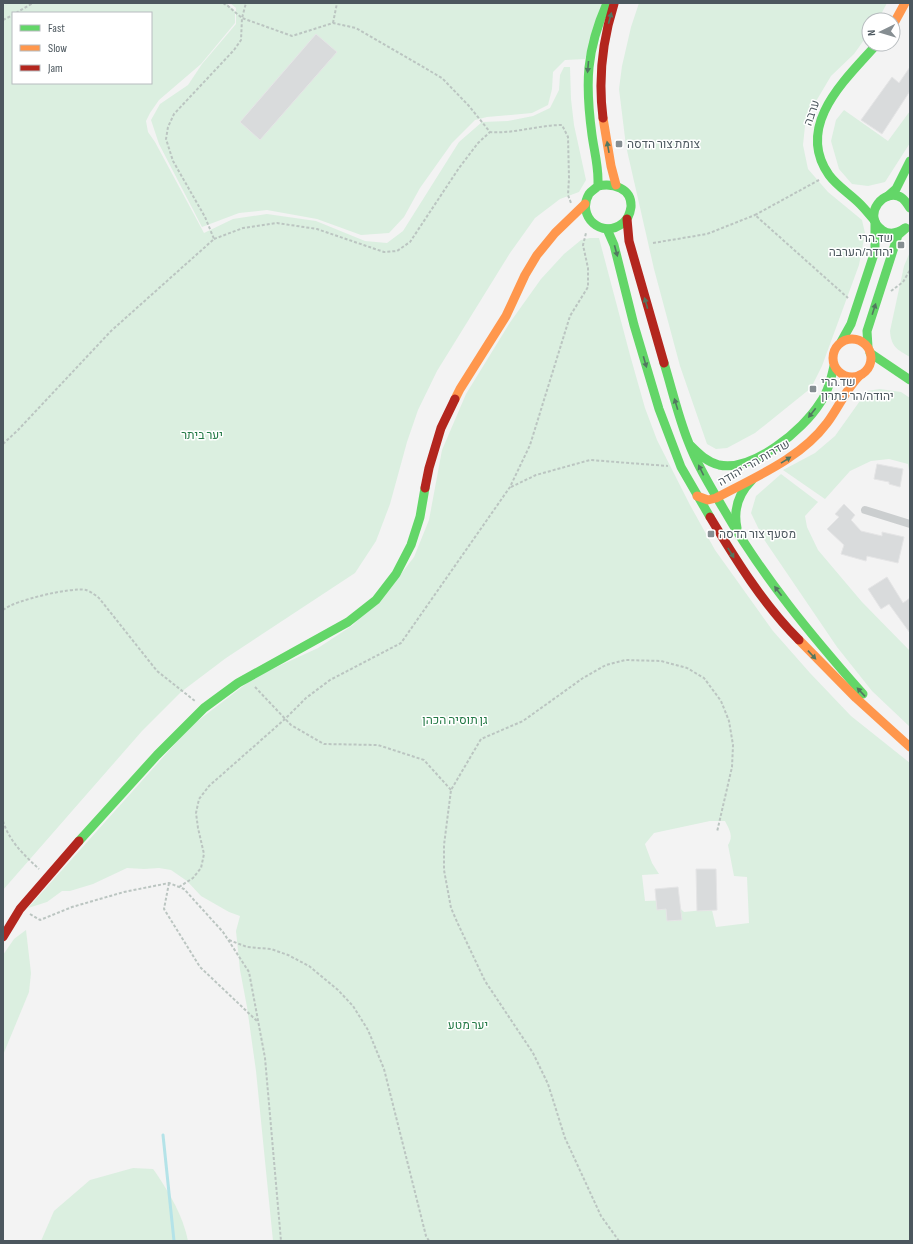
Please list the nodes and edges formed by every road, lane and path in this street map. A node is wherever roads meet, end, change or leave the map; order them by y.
1 (34, 3) edge
2 (223, 3) edge
3 (246, 3) edge
4 (337, 3) edge
5 (607, 3) edge
6 (615, 3) edge
7 (905, 3) edge
8 (18, 12) edge
9 (900, 12) edge
10 (12, 16) edge
11 (242, 18) junction
12 (3, 20) edge
13 (333, 23) junction
14 (869, 52) edge
15 (490, 132) junction
16 (910, 161) edge
17 (829, 175) junction
18 (616, 185) junction
19 (598, 186) junction
20 (851, 196) junction
21 (885, 197) junction
22 (585, 204) junction
23 (910, 208) edge
24 (578, 213) junction
25 (755, 215) junction
26 (627, 219) junction
27 (875, 221) junction
28 (585, 223) junction
29 (908, 224) edge
30 (571, 230) dead end
31 (607, 230) junction
32 (214, 239) junction
33 (653, 243) dead end
34 (910, 270) edge
35 (525, 275) junction
36 (877, 298) junction
37 (857, 306) junction
38 (841, 342) junction
39 (869, 350) junction
40 (834, 366) junction
41 (863, 373) junction
42 (898, 373) junction
43 (910, 380) edge
44 (688, 442) junction
45 (3, 444) edge
46 (681, 467) junction
47 (752, 480) junction
48 (510, 487) junction
49 (696, 496) junction
50 (716, 498) junction
51 (865, 510) dead end
52 (910, 524) edge
53 (741, 539) junction
54 (3, 610) edge
55 (247, 678) junction
56 (204, 708) junction
57 (285, 719) junction
58 (910, 737) edge
59 (910, 747) edge
60 (451, 790) junction
61 (3, 821) edge
62 (717, 832) dead end
63 (47, 877) junction
64 (169, 883) junction
65 (179, 887) junction
66 (20, 909) junction
67 (223, 932) junction
68 (3, 937) edge
69 (258, 1022) junction
70 (281, 1241) edge
71 (429, 1241) edge
72 (619, 1241) edge

1 - 8 path
2 - 11 path
3 - 11 path
4 - 13 path
5 -> 19 main road
18 -> 6 main road
7 - 9 main road
10 - 12 path
11 - 13 path
11 - 32 path
13 - 15 path
14 - 17 main road, ערבה
15 - 24 path
15 - 32 path
16 - 21 main road
17 - 20 main road, ערבה
17 - 25 path
18 - 19 main road
18 - 26 main road
19 - 22 main road
20 - 21 main road
20 - 27 main road, ערבה
21 - 23 main road
21 - 27 main road
22 - 24 main road
22 - 28 main road
24 - 35 main road
25 - 33 path
25 - 37 path
26 - 31 main road
44 -> 26 main road
27 - 29 main road, ערבה
27 - 37 main road
28 - 31 main road
28 - 48 path
29 - 36 main road
30 - 35 main road
31 -> 46 main road
32 - 45 path
34 - 36 path
35 - 55 main road
39 -> 36 main road
37 - 38 main road
38 - 39 main road
38 - 40 main road
39 - 41 main road
39 - 42 main road
40 - 41 main road
40 -> 44 main road, שדרות הרי יהודה
41 - 42 main road
47 -> 41 main road, שדרות הרי יהודה
42 - 43 main road
50 -> 44 main road
46 - 48 path
46 - 49 main road
47 - 50 main road, שדרות הרי יהודה
47 - 53 main road
48 - 57 path
49 - 50 main road, שדרות הרי יהודה
49 -> 59 main road
50 - 53 main road
51 - 52 street
58 -> 53 main road
54 - 56 path
55 - 56 main road
55 - 57 path
56 - 63 main road
57 - 60 path
57 - 65 path
60 - 62 path
60 - 72 path
61 - 63 path
63 - 66 main road
64 - 65 path
64 - 66 path
64 - 69 path
65 - 67 path
66 - 68 main road
67 - 69 path
67 - 71 path
69 - 70 path

